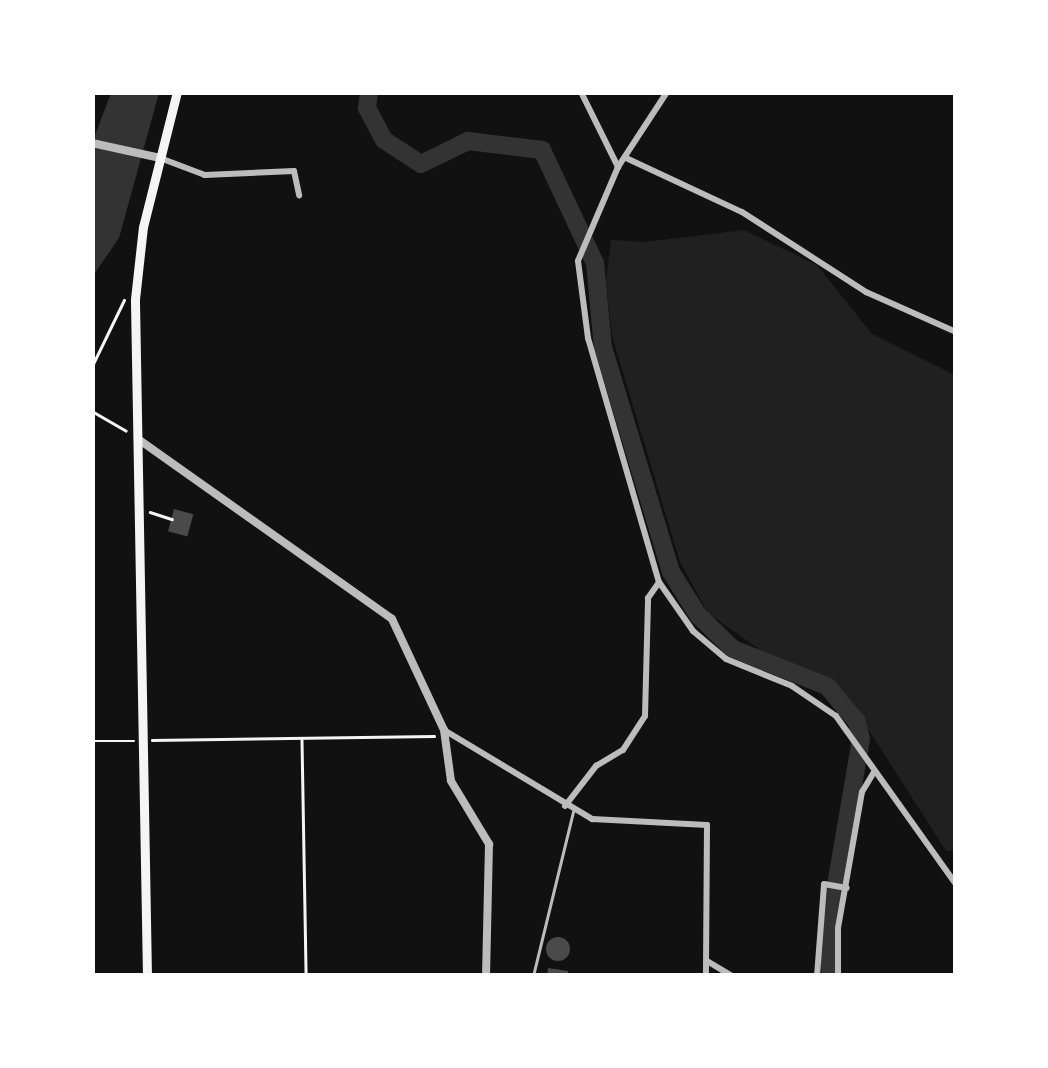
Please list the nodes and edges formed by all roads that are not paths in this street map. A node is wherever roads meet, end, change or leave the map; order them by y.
1 (177, 92) edge
2 (581, 92) edge
3 (666, 92) edge
4 (92, 143) edge
5 (160, 158) junction
6 (626, 158) junction
7 (618, 167) junction
8 (299, 195) dead end
9 (956, 332) edge
10 (138, 435) junction
11 (660, 582) junction
12 (445, 733) junction
13 (874, 772) junction
14 (569, 808) junction
15 (956, 884) edge
16 (847, 888) junction
17 (708, 962) junction
18 (147, 976) edge
19 (486, 976) edge
20 (533, 976) edge
21 (706, 976) edge
22 (732, 976) edge
23 (817, 976) edge
24 (838, 976) edge

1 - 5 main road
2 - 7 street
3 - 6 street
4 - 5 street
5 - 8 street
5 - 10 main road
6 - 7 street
6 - 9 street
7 - 11 street
10 - 12 street
10 - 18 main road
11 - 13 street
11 - 14 street
12 - 14 street
12 - 19 street
13 - 15 street
13 - 16 street
14 - 17 street
14 - 20 lane
16 - 23 street
16 - 24 street
17 - 21 street
17 - 22 street

